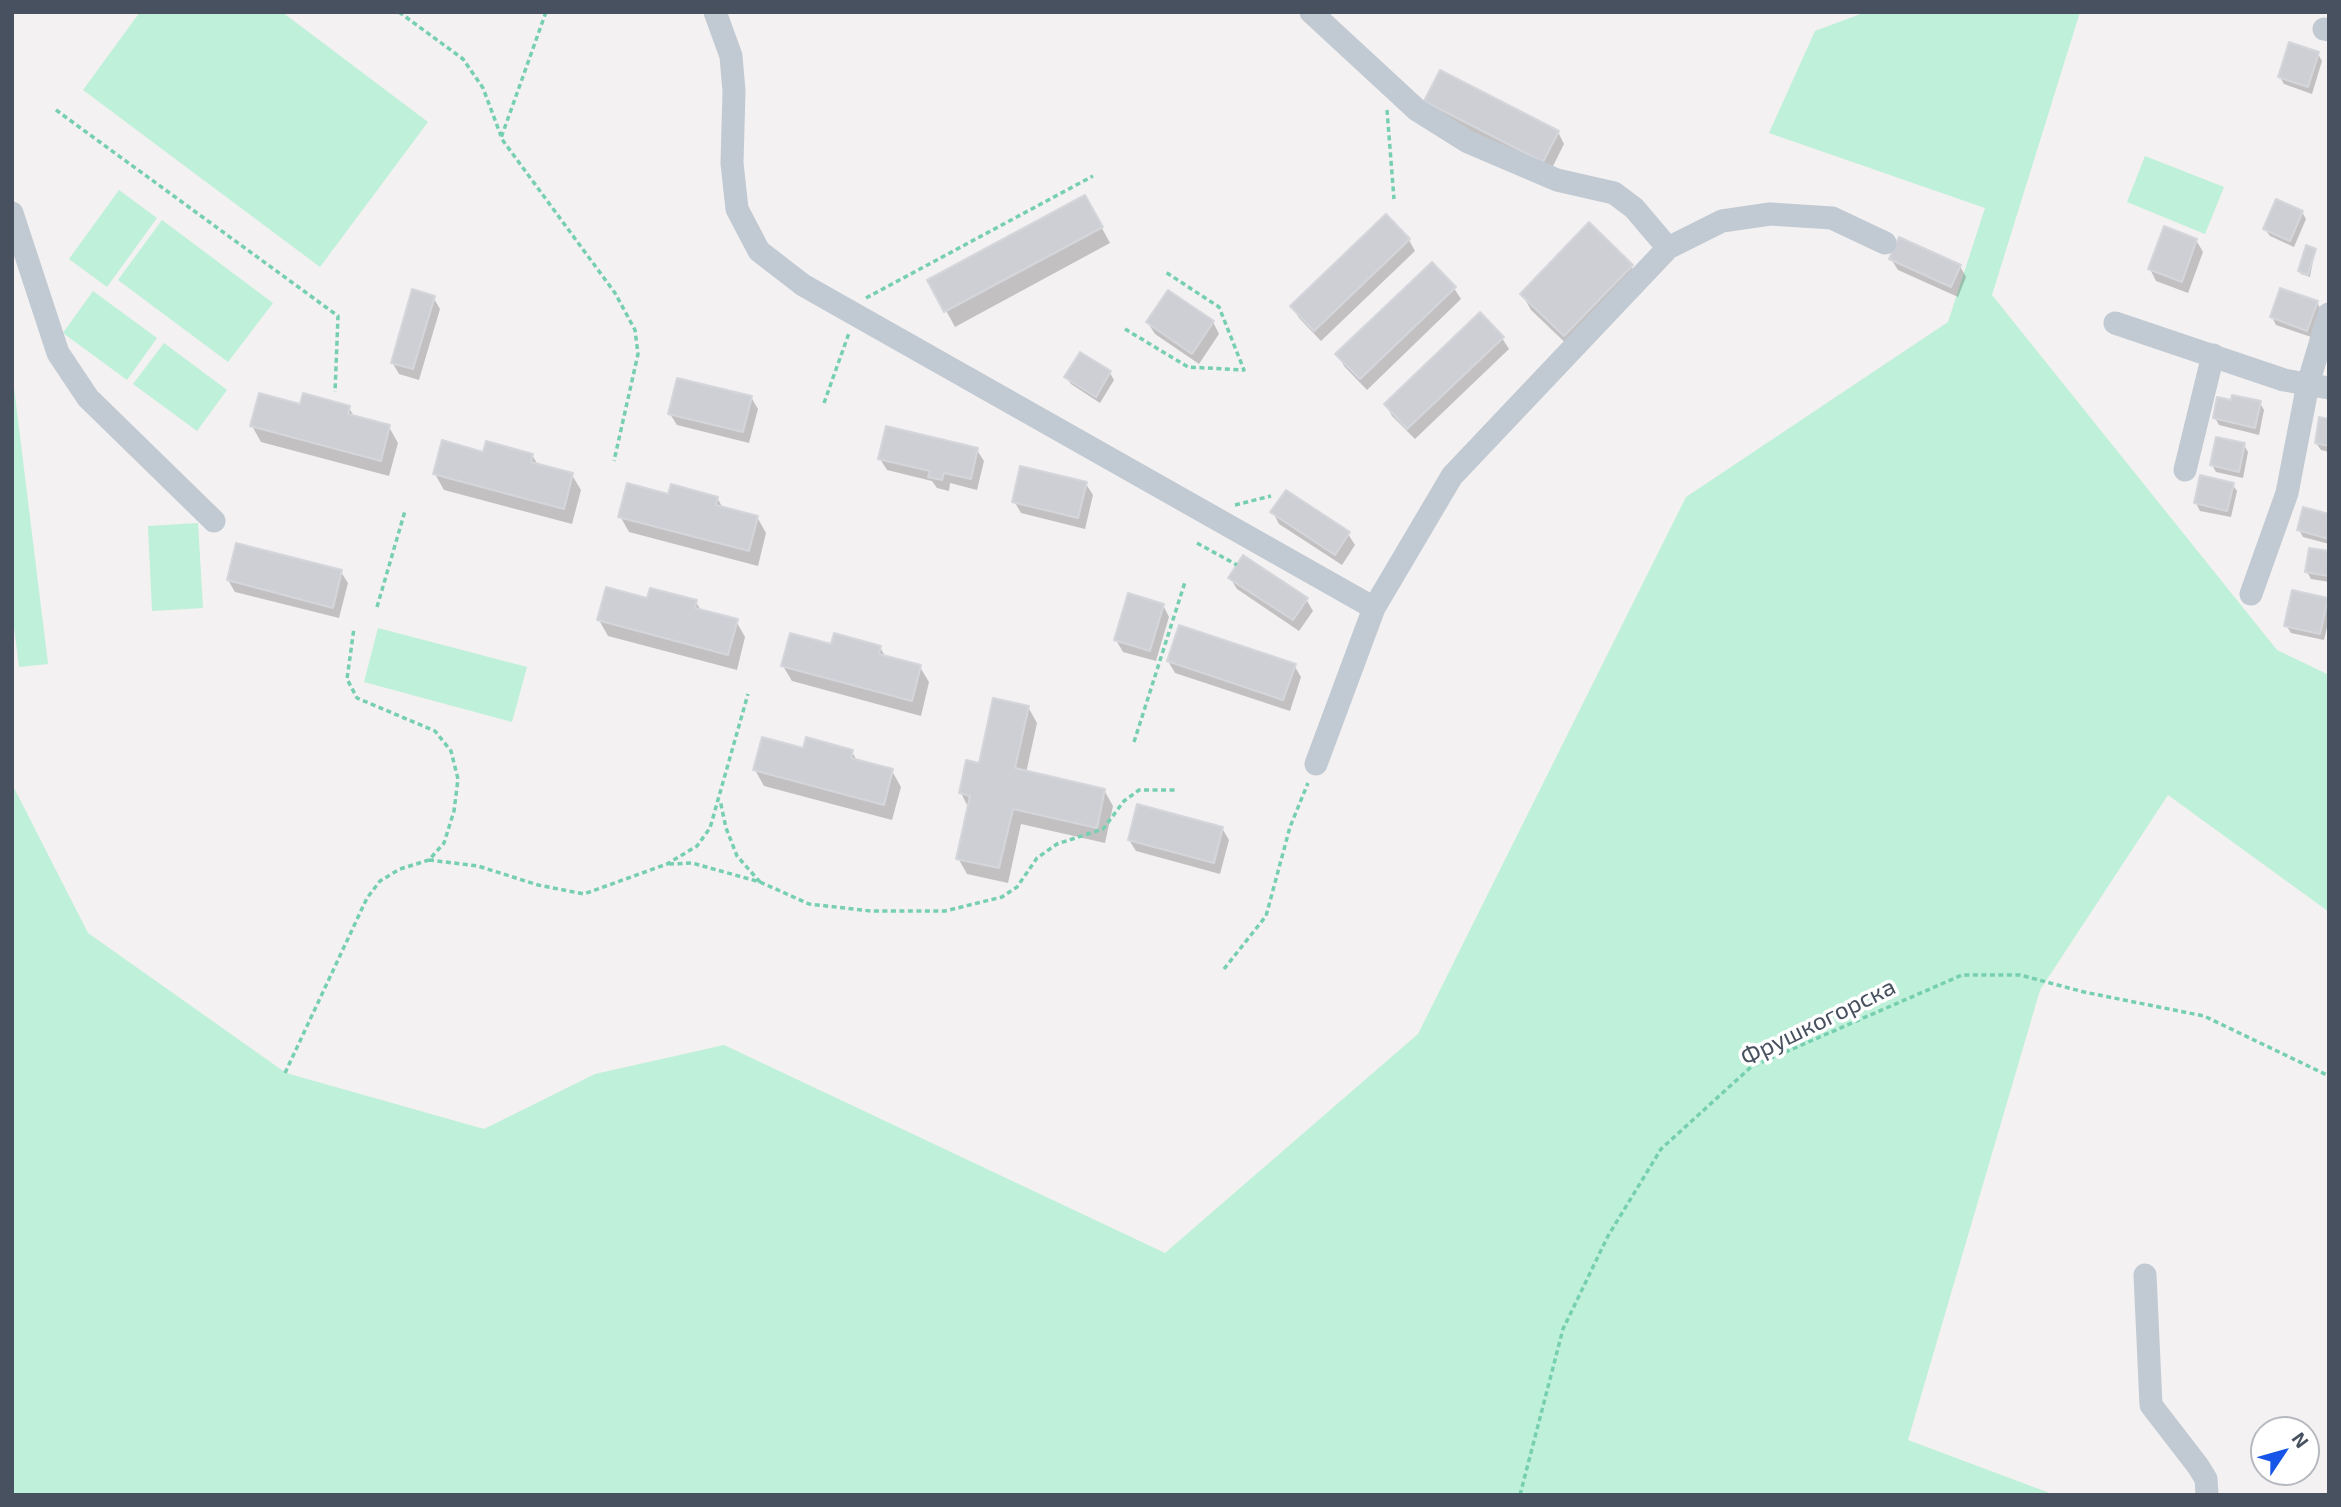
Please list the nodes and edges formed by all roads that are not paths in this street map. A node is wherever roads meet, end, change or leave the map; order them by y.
1 (715, 12) edge
2 (1311, 12) edge
3 (12, 213) edge
4 (1885, 243) dead end
5 (1668, 248) junction
6 (2329, 314) edge
7 (2115, 323) dead end
8 (2213, 355) junction
9 (2318, 386) edge
10 (2185, 470) dead end
11 (214, 521) dead end
12 (2251, 594) dead end
13 (1374, 608) junction
14 (1316, 764) road end
15 (2145, 1275) dead end
16 (2207, 1495) edge

1 - 13 street
2 - 5 street
3 - 11 street
4 - 5 street
5 - 13 street
6 - 9 street
7 - 8 street
8 - 9 street
8 - 10 street
9 - 12 street
13 - 14 street
15 - 16 street

